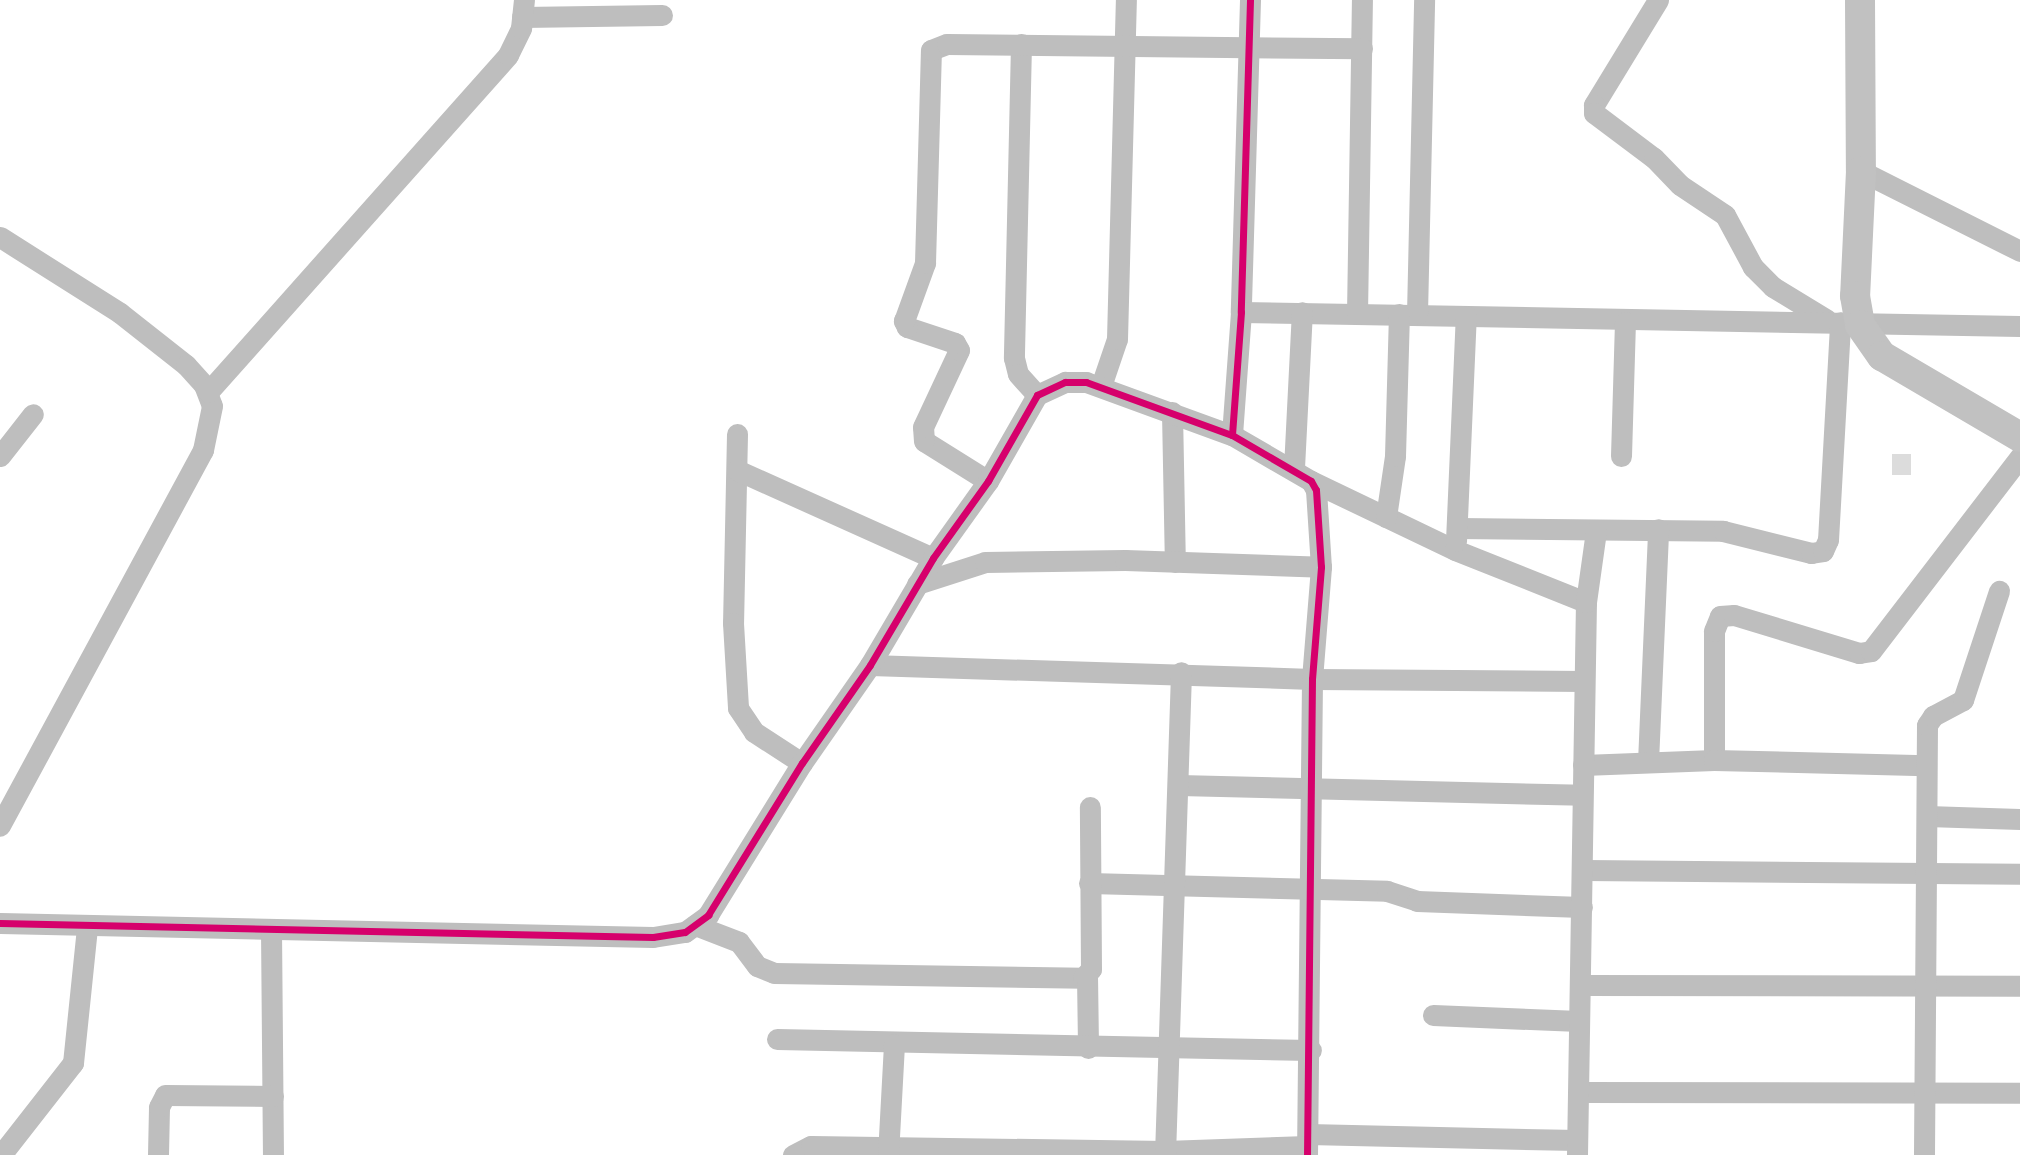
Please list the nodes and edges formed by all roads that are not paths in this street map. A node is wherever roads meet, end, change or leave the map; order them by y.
1 (1126, 0) edge
2 (1250, 0) edge
3 (1362, 0) edge
4 (1424, 0) edge
5 (1658, 0) edge
6 (1860, 0) edge
7 (523, 8) edge
8 (662, 15) dead end
9 (1021, 44) junction
10 (1126, 45) junction
11 (1250, 46) junction
12 (1362, 48) junction
13 (1861, 172) junction
14 (0, 237) edge
15 (2020, 251) edge
16 (1241, 312) junction
17 (1302, 312) junction
18 (1357, 314) junction
19 (1408, 314) junction
20 (1466, 316) junction
21 (1625, 322) junction
22 (1844, 323) junction
23 (2020, 326) edge
24 (1101, 386) junction
25 (208, 392) junction
26 (1037, 395) junction
27 (1172, 412) junction
28 (33, 414) dead end
29 (737, 434) dead end
30 (1232, 435) junction
31 (2020, 437) edge
32 (0, 456) edge
33 (1621, 456) dead end
34 (2020, 457) edge
35 (737, 470) junction
36 (1303, 475) junction
37 (988, 481) junction
38 (1386, 517) junction
39 (1458, 528) junction
40 (1658, 529) junction
41 (1595, 531) junction
42 (1455, 550) junction
43 (933, 558) junction
44 (1175, 562) junction
45 (1321, 567) junction
46 (917, 584) junction
47 (1999, 591) dead end
48 (1586, 602) junction
49 (870, 665) junction
50 (1181, 672) junction
51 (1312, 679) junction
52 (1584, 681) junction
53 (1714, 760) junction
54 (1648, 762) junction
55 (802, 764) junction
56 (1583, 765) junction
57 (1925, 765) junction
58 (1178, 785) junction
59 (1313, 790) junction
60 (1582, 794) junction
61 (1090, 807) dead end
62 (1927, 816) junction
63 (2020, 819) edge
64 (0, 826) edge
65 (1584, 870) junction
66 (2020, 874) edge
67 (1928, 875) junction
68 (1176, 882) junction
69 (1089, 883) junction
70 (1312, 889) junction
71 (1582, 907) junction
72 (0, 923) edge
73 (695, 925) junction
74 (87, 928) junction
75 (271, 929) junction
76 (1087, 975) junction
77 (1580, 985) junction
78 (2020, 986) edge
79 (1927, 987) junction
80 (1433, 1015) dead end
81 (1579, 1021) junction
82 (777, 1039) dead end
83 (894, 1044) junction
84 (1088, 1048) junction
85 (1166, 1050) junction
86 (1311, 1050) junction
87 (1578, 1092) junction
88 (2020, 1093) edge
89 (1924, 1095) junction
90 (273, 1096) junction
91 (1307, 1145) edge
92 (1577, 1148) edge
93 (888, 1151) edge
94 (994, 1151) edge
95 (1092, 1153) edge
96 (1165, 1153) edge
97 (1, 1155) edge
98 (158, 1155) edge
99 (273, 1155) edge
100 (793, 1155) edge
101 (1924, 1155) edge

1 - 10 street
2 - 11 street
3 - 12 street
4 - 19 street
5 - 22 street
6 - 13 street
7 - 8 street
7 - 25 street
9 - 10 street
9 - 26 street
9 - 37 street
10 - 11 street
10 - 24 street
11 - 12 street
11 - 16 street
12 - 18 street
13 - 15 street
13 - 22 street
14 - 25 street
16 - 17 street
16 - 30 street
17 - 18 street
17 - 36 street
18 - 19 street
19 - 20 street
19 - 38 street
20 - 21 street
20 - 39 street
21 - 22 street
21 - 33 street
22 - 23 street
22 - 31 street
22 - 40 street
24 - 26 street
24 - 27 street
25 - 64 street
26 - 37 street
27 - 30 street
27 - 44 street
28 - 32 street
29 - 35 street
30 - 36 street
34 - 53 street
35 - 43 street
35 - 55 street
36 - 38 street
36 - 45 street
37 - 43 street
38 - 42 street
39 - 41 street
39 - 42 street
40 - 41 street
40 - 54 street
41 - 48 street
42 - 48 street
43 - 46 street
44 - 45 street
44 - 46 street
45 - 51 street
46 - 49 street
47 - 57 street
48 - 52 street
49 - 50 street
49 - 55 street
50 - 51 street
50 - 58 street
51 - 52 street
51 - 59 street
52 - 56 street
53 - 54 street
53 - 57 street
54 - 56 street
55 - 73 street
56 - 60 street
57 - 62 street
58 - 59 street
58 - 68 street
59 - 60 street
59 - 70 street
60 - 65 street
61 - 69 street
62 - 63 street
62 - 67 street
65 - 67 street
65 - 71 street
66 - 67 street
67 - 79 street
68 - 69 street
68 - 70 street
68 - 85 street
69 - 76 street
70 - 71 street
70 - 86 street
71 - 77 street
72 - 74 street
73 - 75 street
73 - 76 street
74 - 75 street
74 - 97 street
75 - 90 street
76 - 84 street
77 - 79 street
77 - 81 street
78 - 79 street
79 - 89 street
80 - 81 street
81 - 87 street
82 - 83 street
83 - 84 street
83 - 93 street
84 - 85 street
85 - 86 street
85 - 96 street
86 - 91 street
87 - 89 street
87 - 92 street
88 - 89 street
89 - 101 street
90 - 98 street
90 - 99 street
91 - 92 street
91 - 96 street
93 - 94 street
93 - 100 street
94 - 95 street
95 - 96 street

